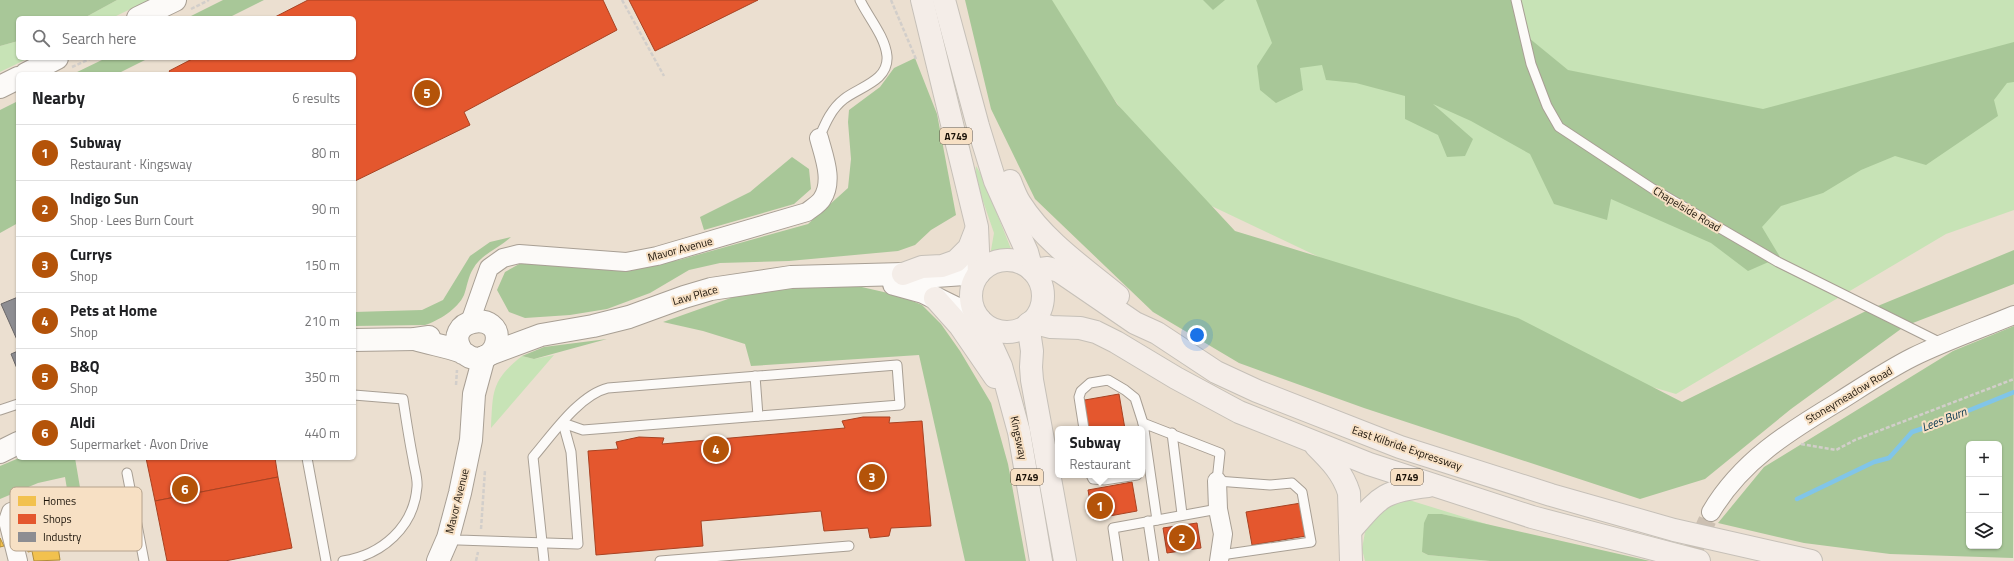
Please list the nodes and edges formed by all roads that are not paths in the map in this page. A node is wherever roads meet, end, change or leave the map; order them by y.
1 (175, 0) edge
2 (860, 0) edge
3 (908, 0) edge
4 (922, 0) edge
5 (944, 0) edge
6 (1516, 0) edge
7 (142, 16) edge
8 (932, 39) junction
9 (53, 60) edge
10 (30, 72) edge
11 (16, 79) edge
12 (0, 87) edge
13 (965, 129) junction
14 (819, 138) joint
15 (988, 153) junction
16 (978, 227) junction
17 (1032, 270) junction
18 (979, 273) junction
19 (903, 274) junction
20 (854, 276) junction
21 (935, 298) junction
22 (2014, 315) edge
23 (980, 320) junction
24 (1029, 323) junction
25 (478, 326) junction
26 (1157, 332) junction
27 (541, 335) junction
28 (415, 339) junction
29 (356, 340) edge
30 (1941, 343) junction
31 (476, 355) junction
32 (756, 376) junction
33 (1008, 393) junction
34 (356, 396) edge
35 (16, 405) edge
36 (0, 410) edge
37 (758, 416) junction
38 (563, 423) junction
39 (1143, 423) junction
40 (1084, 426) edge
41 (1143, 426) edge
42 (1172, 433) junction
43 (1312, 442) junction
44 (16, 444) edge
45 (1045, 444) junction
46 (0, 452) edge
47 (1145, 457) edge
48 (308, 460) edge
49 (127, 473) dead end
50 (1146, 474) edge
51 (1093, 478) edge
52 (1117, 478) edge
53 (1217, 481) junction
54 (1433, 486) junction
55 (130, 487) edge
56 (1218, 509) junction
57 (1711, 512) tunnel mouth
58 (1182, 514) junction
59 (10, 515) edge
60 (1153, 521) junction
61 (10, 529) edge
62 (1350, 530) junction
63 (454, 539) junction
64 (542, 544) junction
65 (849, 546) dead end
66 (16, 551) edge
67 (142, 551) edge
68 (1220, 558) edge
69 (18, 561) edge
70 (144, 561) edge
71 (326, 561) edge
72 (343, 561) edge
73 (438, 561) edge
74 (449, 561) edge
75 (544, 561) edge
76 (660, 561) edge
77 (1041, 561) edge
78 (1065, 561) edge
79 (1079, 561) edge
80 (1118, 561) edge
81 (1154, 561) edge
82 (1350, 561) edge
83 (1699, 561) edge
84 (1811, 561) edge

1 - 7 street
2 - 14 lane
3 - 8 main road
4 - 8 main road, A749
5 - 13 main road, A749
6 - 30 lane, Chapelside Road
8 - 13 main road, A749
9 - 10 street
11 - 12 street
13 - 15 main road, A749
13 - 16 main road, A749
14 - 25 street, Mavor Avenue
15 - 17 main road, A749
15 - 26 main road
16 - 18 main road, A749
16 - 19 main road
17 - 18 main road
17 - 24 main road, A749
17 - 26 main road, East Kilbride Expressway / A749
18 - 19 street, Law Place
18 - 23 main road, A749
19 - 20 street, Law Place
20 - 21 street, Law Place
20 - 27 street, Law Place
21 - 23 street, Law Place
21 - 33 main road
22 - 30 street, Stoneymeadow Road
23 - 24 main road
23 - 33 main road, Kingsway / A749
24 - 43 main road, A749
24 - 45 main road, A749
25 - 27 street, Law Place
25 - 28 street, Law Place
25 - 31 street
25 - 31 street, Mavor Avenue
26 - 84 main road, East Kilbride Expressway / A749
27 - 31 street, Law Place
28 - 29 street, Law Place
28 - 31 street, Law Place
30 - 57 street, Stoneymeadow Road
31 - 63 street, Mavor Avenue
32 - 37 lane
32 - 37 lane
32 - 38 lane
33 - 77 main road, Kingsway / A749
34 - 72 lane
35 - 36 lane
37 - 38 lane
38 - 64 lane
38 - 64 lane
39 - 40 lane
39 - 41 lane
39 - 42 lane
42 - 53 lane
42 - 58 lane
43 - 54 main road, A749
43 - 62 main road
44 - 46 street
45 - 78 main road, A749
45 - 79 main road
47 - 50 lane
48 - 71 lane
49 - 55 lane
50 - 60 lane
51 - 52 lane
53 - 56 street
53 - 68 lane
54 - 62 main road
54 - 83 main road, A749
56 - 58 lane
56 - 68 street
58 - 60 lane
59 - 61 street
60 - 80 lane
60 - 81 lane
62 - 82 main road
63 - 64 lane
63 - 73 street, Mavor Avenue
63 - 74 street, Mavor Avenue
64 - 75 lane
65 - 76 lane
66 - 69 street
67 - 70 lane

